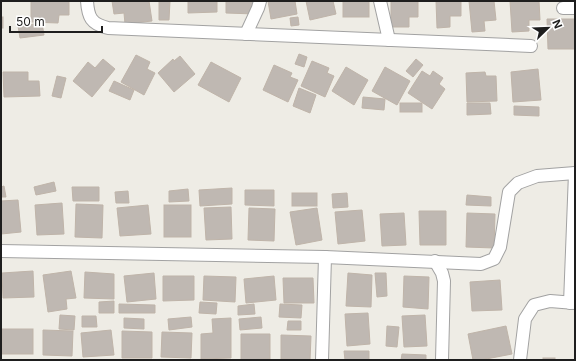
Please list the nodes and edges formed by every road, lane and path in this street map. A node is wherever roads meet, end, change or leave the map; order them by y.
1 (87, 1) edge
2 (260, 1) edge
3 (380, 1) edge
4 (562, 8) dead end
5 (575, 8) edge
6 (246, 34) junction
7 (389, 40) junction
8 (531, 46) dead end
9 (575, 173) edge
10 (1, 251) edge
11 (325, 257) junction
12 (434, 261) junction
13 (573, 303) edge
14 (322, 360) edge
15 (442, 360) edge
16 (520, 360) edge

1 - 6 street
2 - 6 street
3 - 7 street
4 - 5 street
6 - 7 street
7 - 8 street
9 - 12 street
9 - 13 street
10 - 11 street
11 - 12 street
11 - 14 street
12 - 15 street
13 - 16 street

